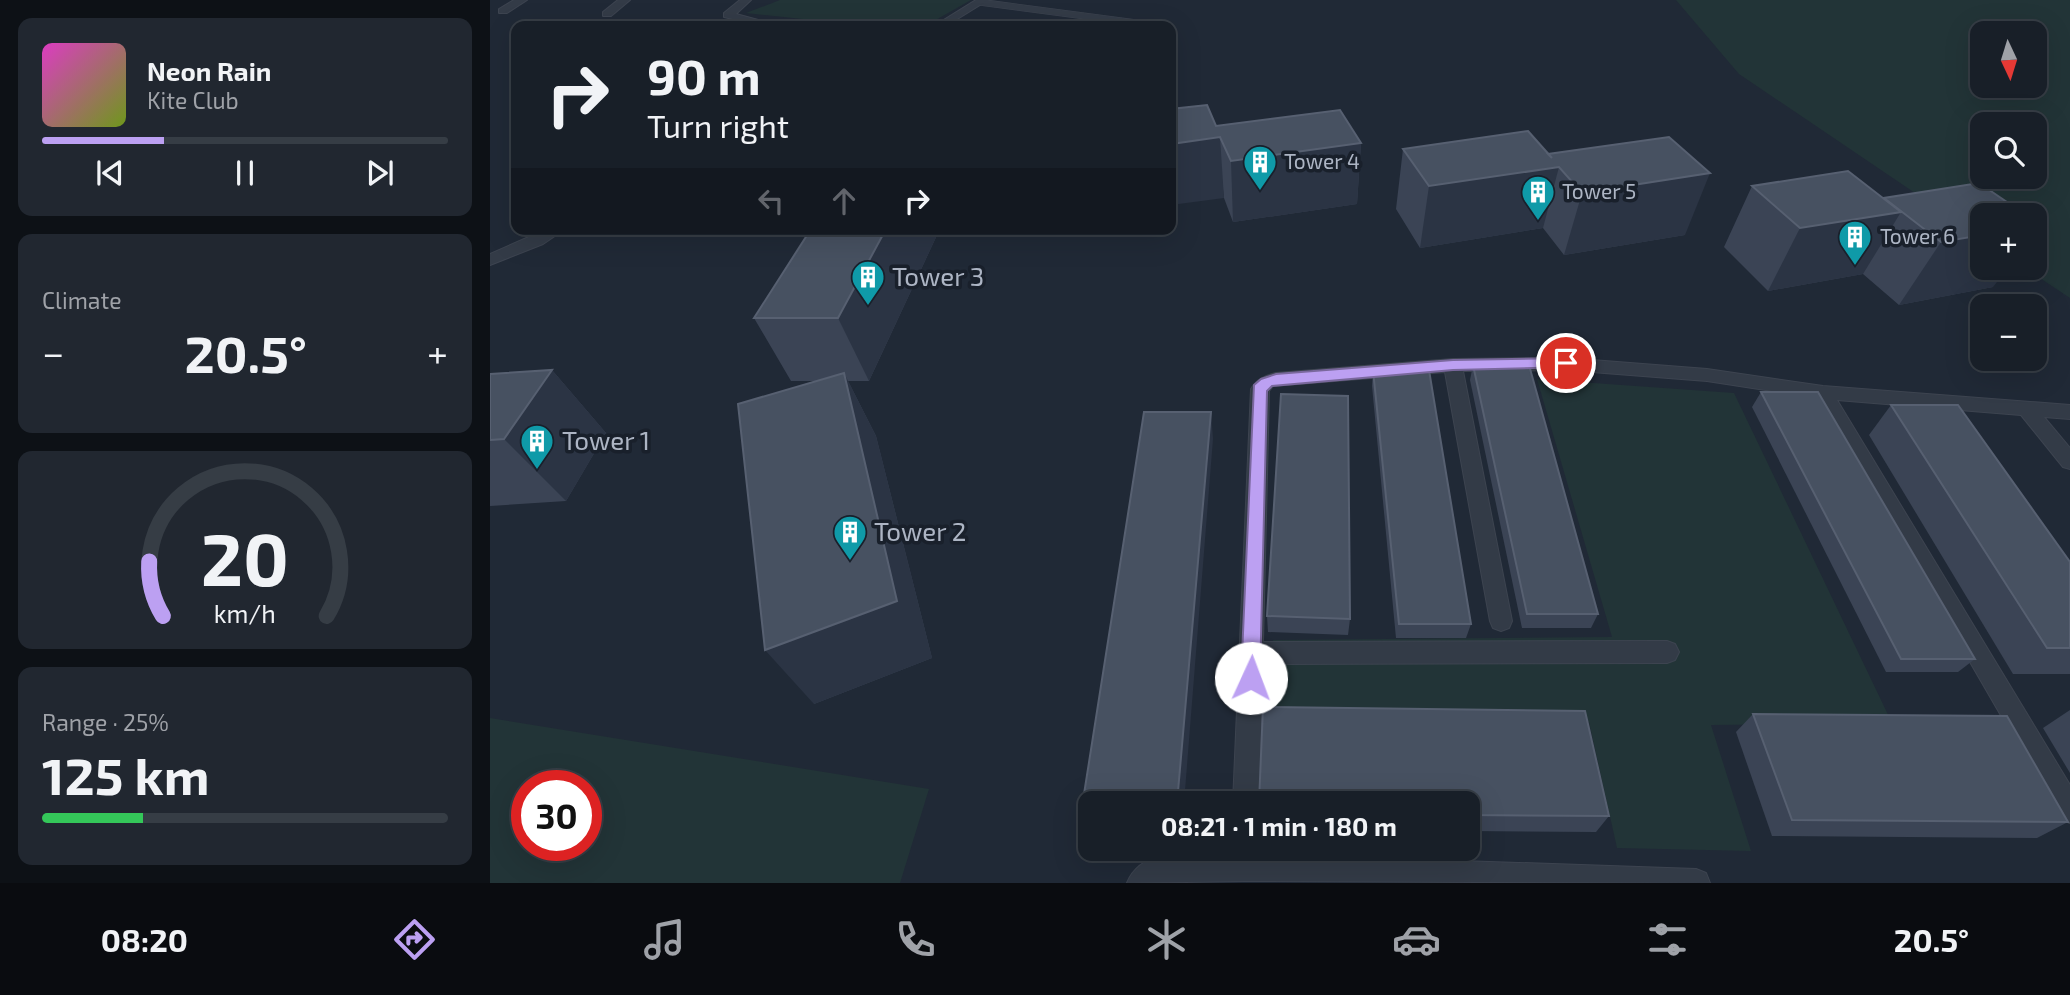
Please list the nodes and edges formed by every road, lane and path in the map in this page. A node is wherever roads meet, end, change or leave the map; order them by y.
1 (522, 0) edge
2 (625, 0) edge
3 (746, 0) edge
4 (981, 1) edge
5 (503, 11) dead end
6 (607, 14) dead end
7 (754, 21) edge
8 (947, 21) edge
9 (1124, 21) edge
10 (548, 235) edge
11 (490, 260) edge
12 (1453, 365) junction
13 (1823, 392) junction
14 (2028, 410) junction
15 (2070, 412) edge
16 (2070, 462) edge
17 (1501, 621) dead end
18 (1251, 653) junction
19 (1667, 653) dead end
20 (1247, 791) edge
21 (2070, 810) edge
22 (1220, 861) edge
23 (1299, 861) edge
24 (1140, 883) edge
25 (1696, 883) edge

1 - 5 street
2 - 6 street
3 - 7 street
4 - 8 street
4 - 9 lane
10 - 11 street
12 - 13 street
12 - 17 street
12 - 18 street
13 - 14 street
13 - 21 street
14 - 15 street
14 - 16 street
18 - 19 street
18 - 20 street
22 - 24 street
23 - 25 street

